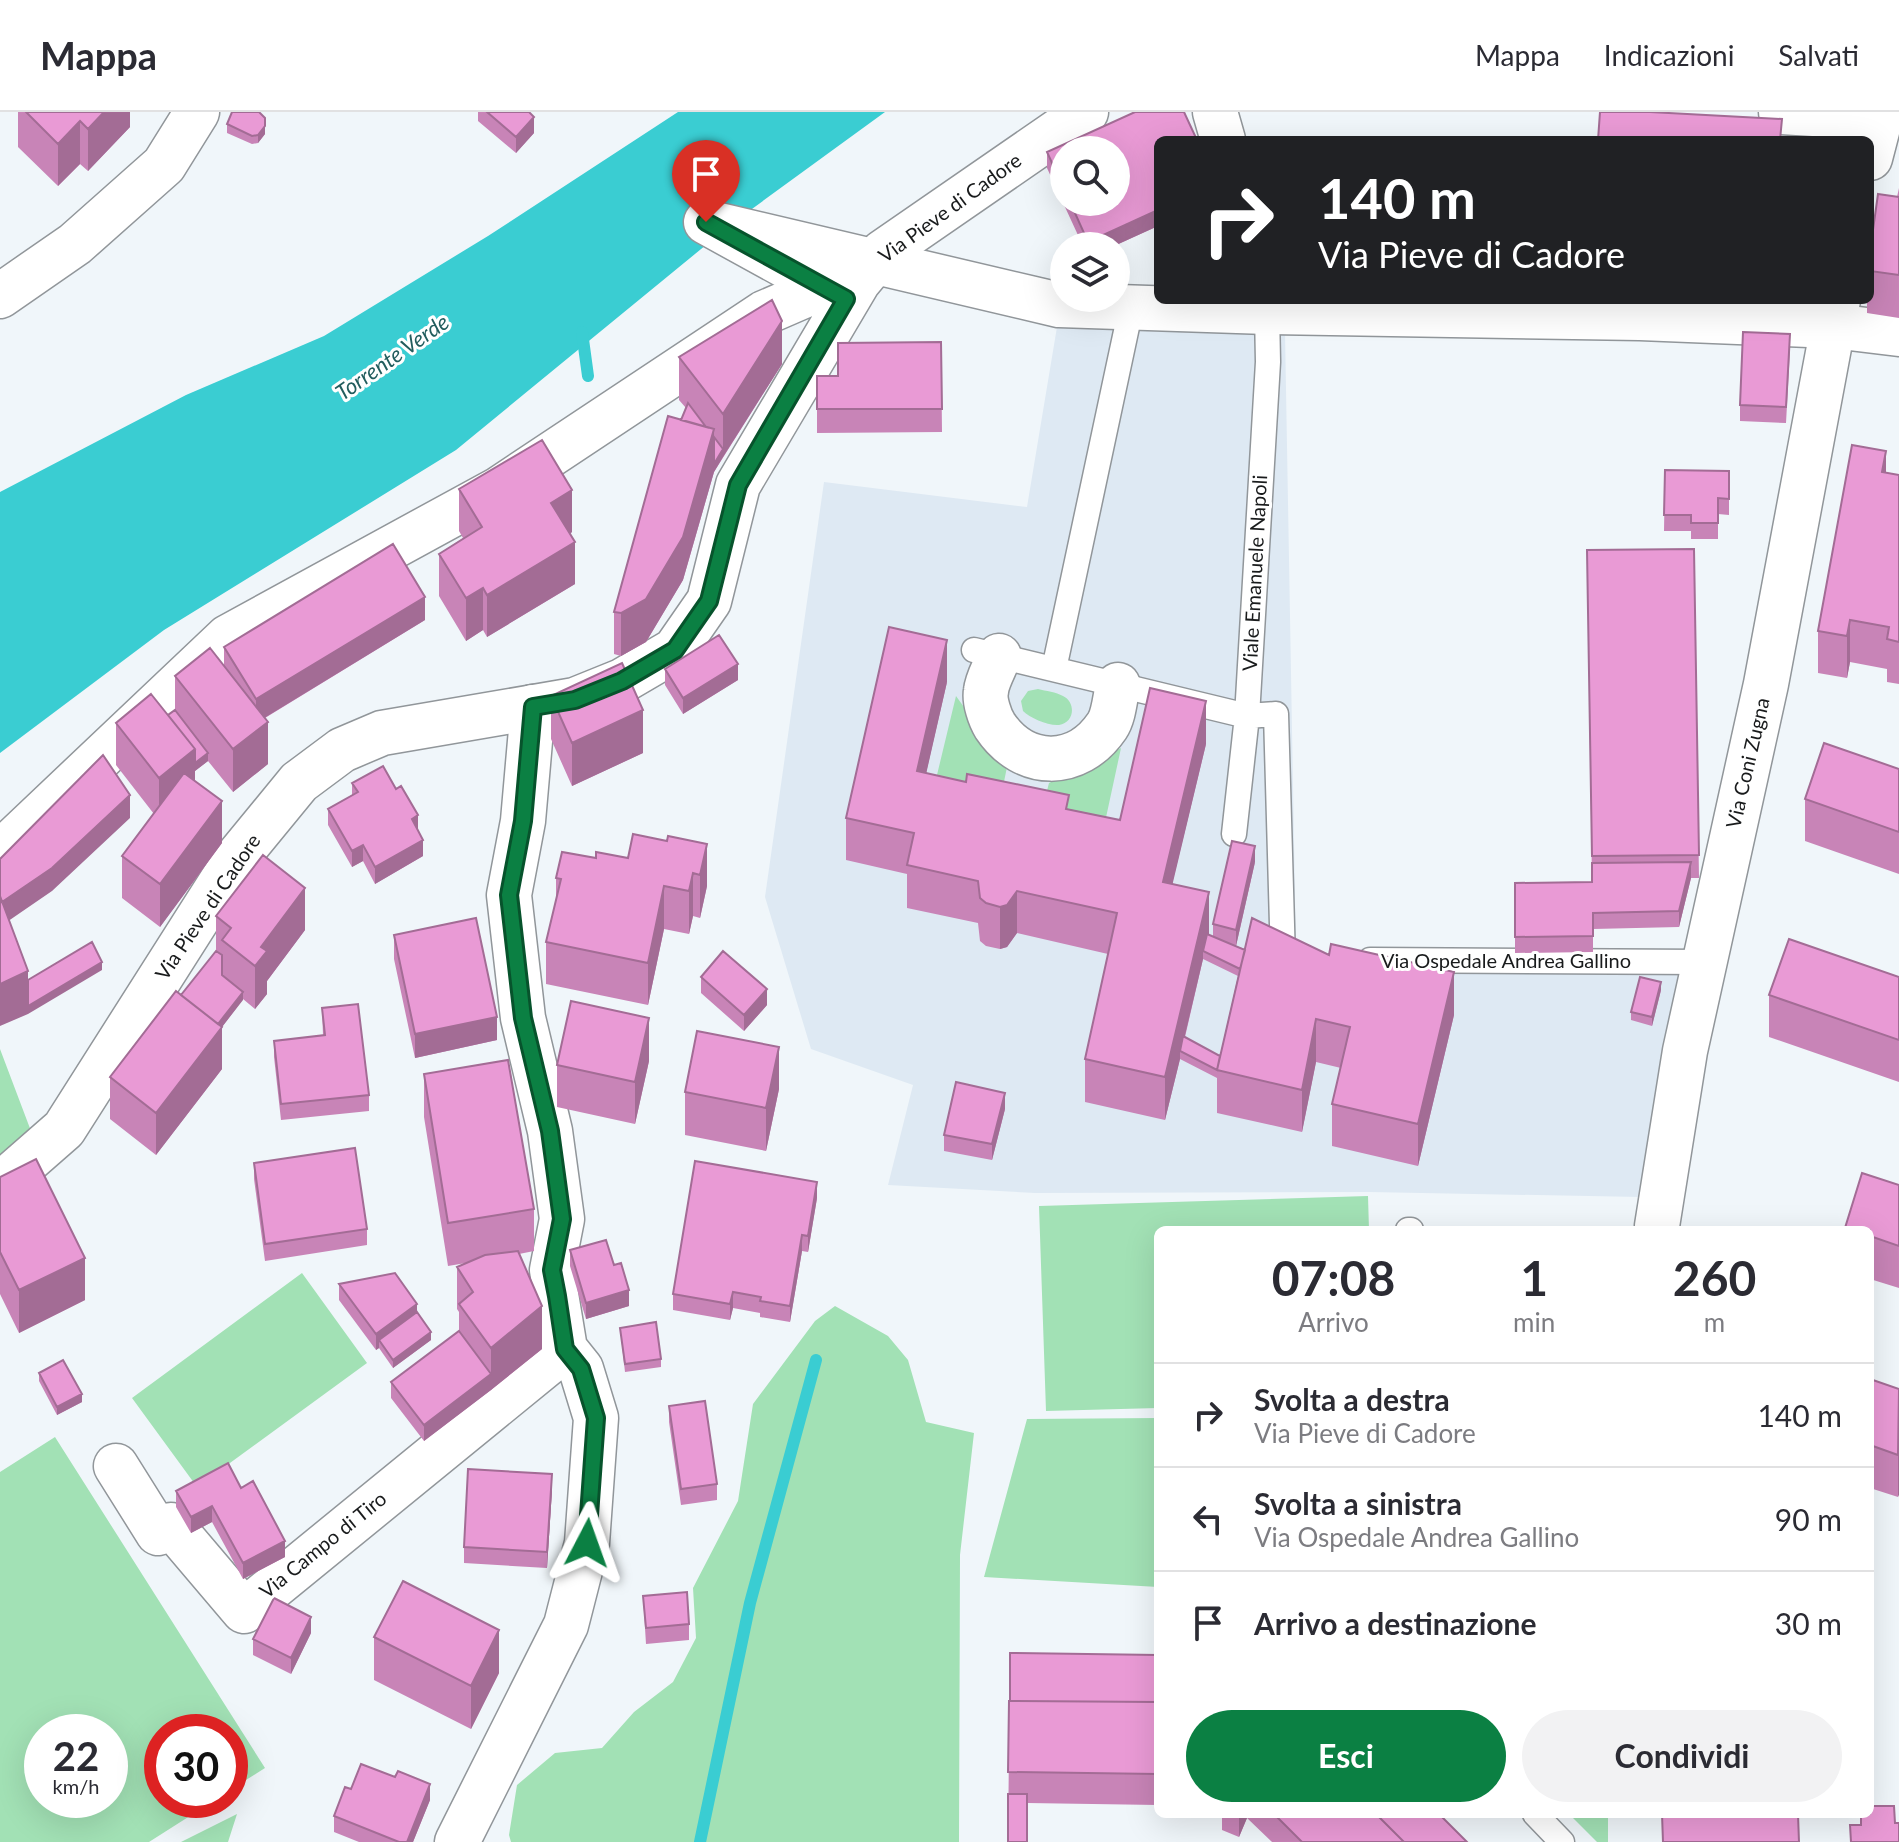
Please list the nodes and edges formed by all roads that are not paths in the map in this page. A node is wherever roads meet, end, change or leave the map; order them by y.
1 (197, 112) edge
2 (1086, 112) edge
3 (1215, 112) edge
4 (1804, 122) edge
5 (1884, 124) edge
6 (1222, 136) edge
7 (858, 280) junction
8 (0, 296) edge
9 (1266, 306) edge
10 (1131, 308) junction
11 (1836, 313) edge
12 (1899, 334) edge
13 (986, 653) joint
14 (1054, 669) junction
15 (1118, 685) junction
16 (533, 707) junction
17 (1247, 716) junction
18 (1234, 834) dead end
19 (0, 853) edge
20 (1311, 960) edge
21 (1353, 960) edge
22 (1703, 962) junction
23 (0, 1185) edge
24 (1657, 1226) edge
25 (565, 1349) junction
26 (116, 1466) dead end
27 (1539, 1818) edge
28 (457, 1842) edge
29 (1562, 1842) edge

1 - 8 street
2 - 7 street, Via Pieve di Cadore
3 - 6 street
4 - 5 street
7 - 10 street
7 - 16 street, Via Pieve di Cadore
7 - 19 street
9 - 10 street
9 - 11 street
9 - 17 lane, Viale Emanuele Napoli
10 - 14 lane
11 - 12 street
11 - 22 street, Via Coni Zugna
13 - 14 lane
13 - 15 street
14 - 15 lane
15 - 17 lane
16 - 23 street, Via Pieve di Cadore
16 - 25 street
17 - 18 lane, Viale Emanuele Napoli
17 - 20 lane
21 - 22 lane, Via Ospedale Andrea Gallino
22 - 24 street, Via Coni Zugna
25 - 26 street, Via Campo di Tiro
25 - 28 street
27 - 29 lane

